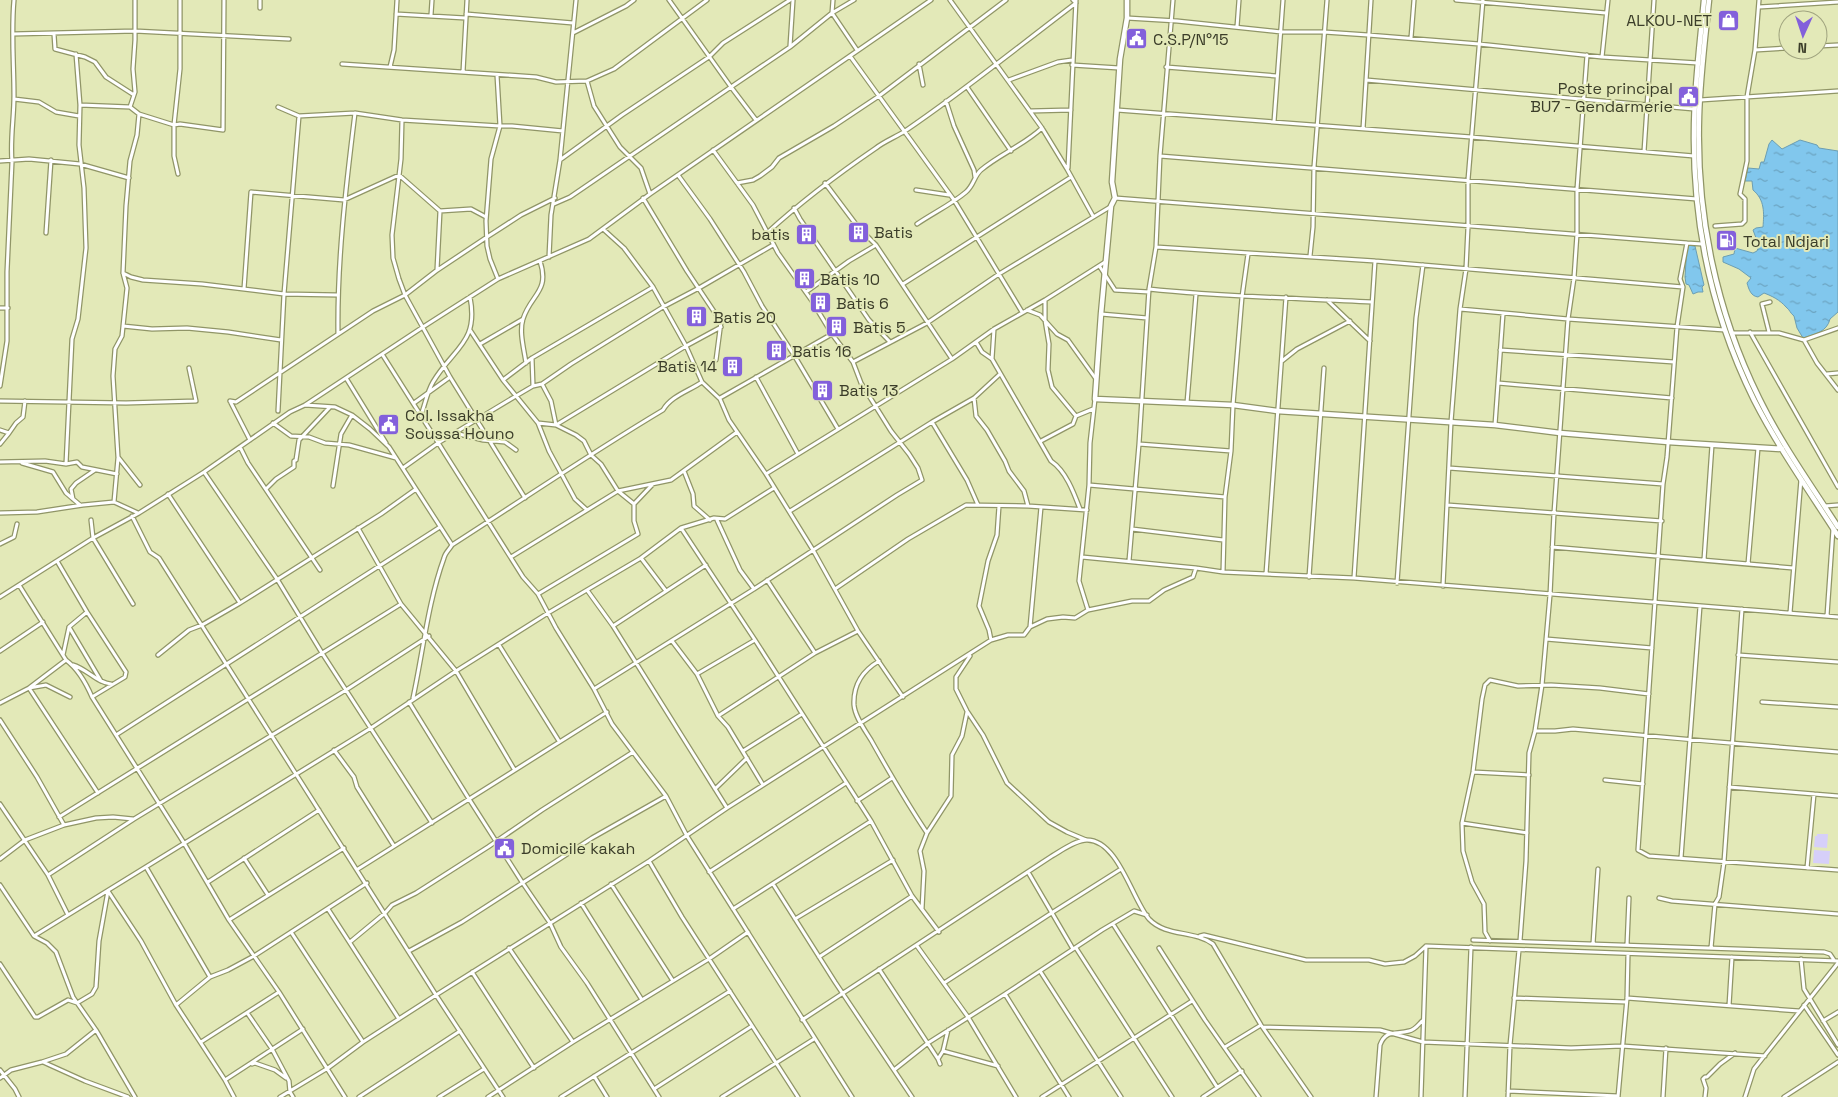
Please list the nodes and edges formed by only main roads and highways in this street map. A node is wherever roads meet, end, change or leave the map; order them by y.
1 (1128, 0) edge
2 (1704, 0) edge
3 (1709, 0) edge
4 (1701, 64) junction
5 (1782, 449) junction
6 (1836, 528) edge
7 (1838, 536) edge

1 - 5 main road
2 - 4 main road
3 - 4 main road
4 - 5 main road
4 - 6 main road
5 - 6 main road
6 - 7 main road

